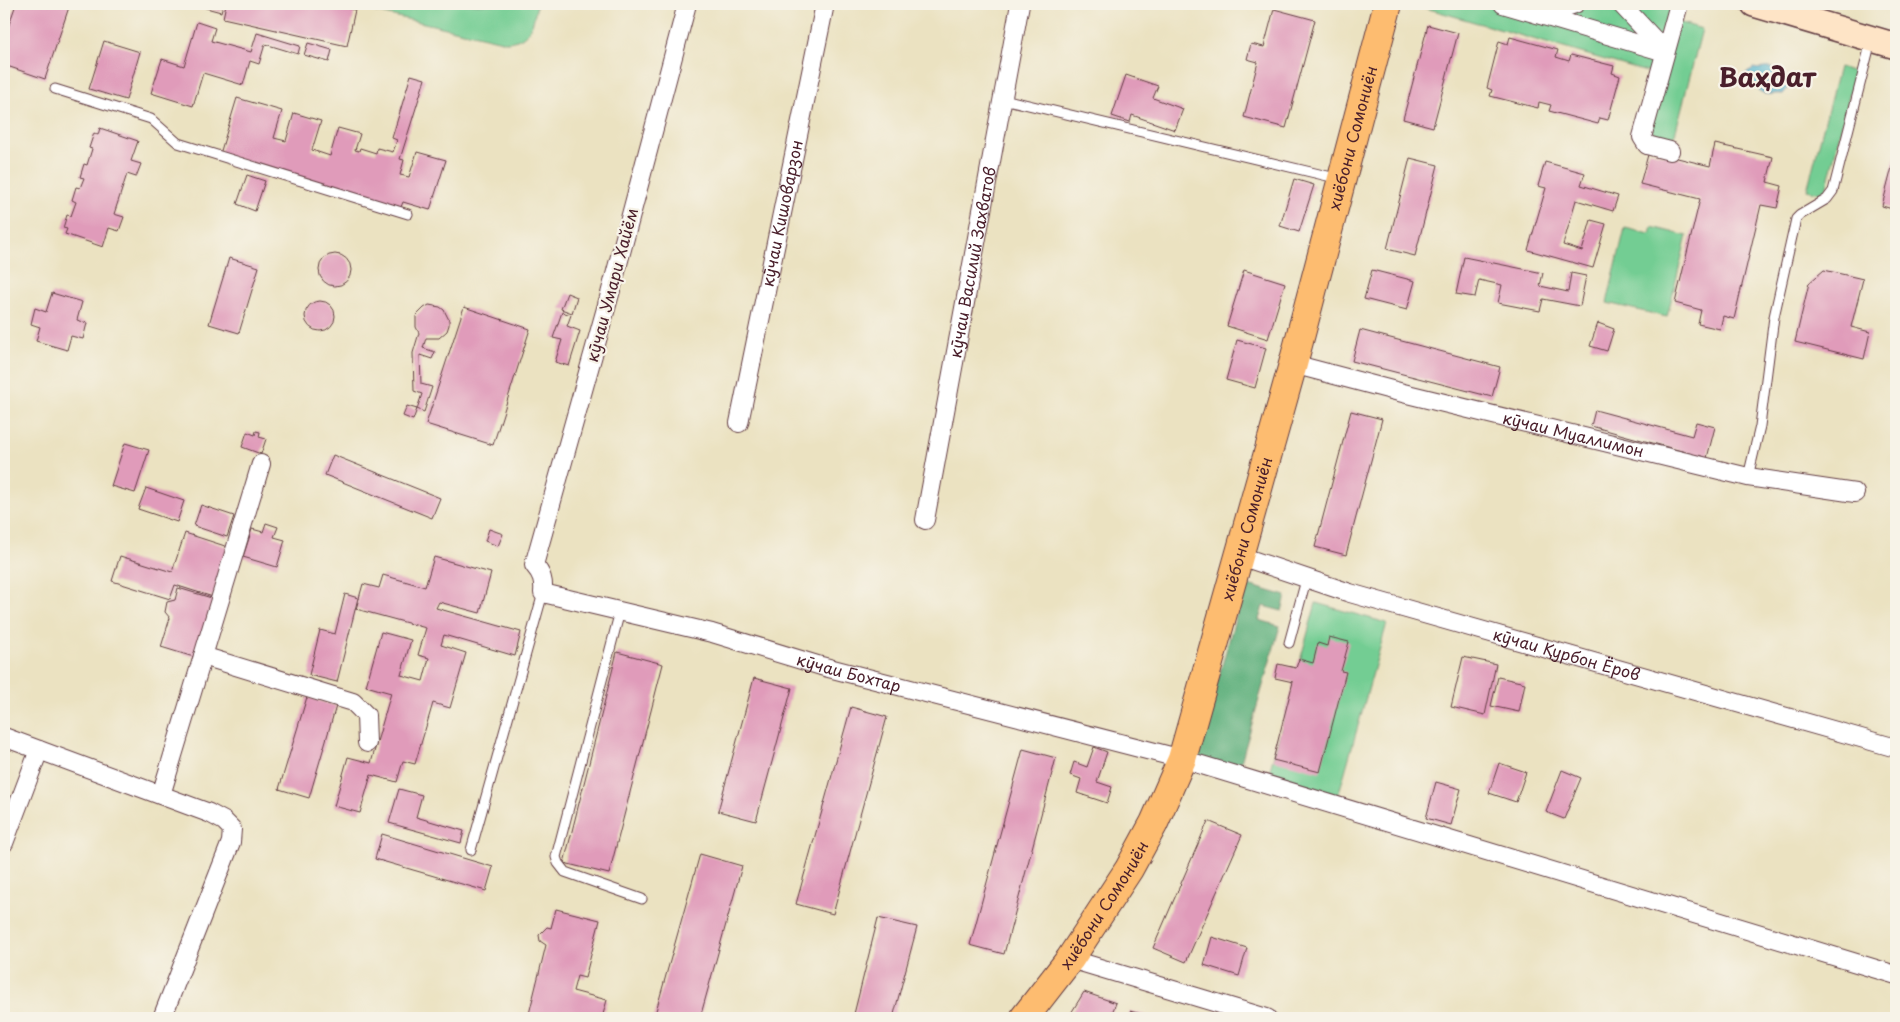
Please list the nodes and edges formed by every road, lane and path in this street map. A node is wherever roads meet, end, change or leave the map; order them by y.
1 (687, 4) edge
2 (825, 4) edge
3 (1020, 4) edge
4 (1388, 4) edge
5 (1403, 4) edge
6 (1502, 4) edge
7 (1575, 4) edge
8 (1621, 4) edge
9 (1678, 4) edge
10 (1754, 4) edge
11 (1537, 10) edge
12 (1872, 39) junction
13 (1896, 46) edge
14 (1665, 52) junction
15 (55, 89) dead end
16 (1003, 100) junction
17 (1670, 151) dead end
18 (1344, 180) junction
19 (408, 214) dead end
20 (1300, 366) junction
21 (739, 423) dead end
22 (261, 464) dead end
23 (1748, 477) junction
24 (1855, 493) dead end
25 (925, 520) dead end
26 (1248, 559) junction
27 (1306, 580) junction
28 (543, 593) junction
29 (620, 611) junction
30 (1289, 643) dead end
31 (203, 656) junction
32 (4, 737) edge
33 (367, 743) dead end
34 (1896, 748) edge
35 (39, 750) junction
36 (1189, 761) junction
37 (161, 795) junction
38 (4, 842) edge
39 (471, 850) dead end
40 (642, 899) dead end
41 (1076, 961) junction
42 (1896, 975) edge
43 (162, 1018) edge
44 (1024, 1018) edge
45 (1040, 1018) edge
46 (1267, 1018) edge

1 - 28 street, кӯчаи Умари Хайём
2 - 21 street, кӯчаи Кишоварзон
3 - 16 street, кӯчаи Василий Захватов
4 - 18 highway, хиёбони Сомониён
5 - 20 highway, хиёбони Сомониён
6 - 11 street
7 - 11 street
8 - 14 street
9 - 14 street
10 - 12 street
11 - 14 street
12 - 13 street
12 - 23 lane
14 - 17 street
15 - 19 lane
16 - 18 lane
16 - 25 street, кӯчаи Василий Захватов
18 - 20 highway, хиёбони Сомониён
20 - 23 street, кӯчаи Муаллимон
20 - 26 highway, хиёбони Сомониён
22 - 31 street
23 - 24 street, кӯчаи Муаллимон
26 - 27 street, кӯчаи Қурбон Ёров
26 - 36 highway, хиёбони Сомониён
27 - 30 lane
27 - 34 street, кӯчаи Қурбон Ёров
28 - 29 street, кӯчаи Бохтар
28 - 39 lane
29 - 36 street, кӯчаи Бохтар
29 - 40 lane
31 - 33 street
31 - 37 street
32 - 35 street
35 - 37 street
35 - 38 street
36 - 41 highway, хиёбони Сомониён
36 - 42 street, кӯчаи Бохтар
37 - 43 street
41 - 44 highway, хиёбони Сомониён
41 - 45 highway, хиёбони Сомониён
41 - 46 street

